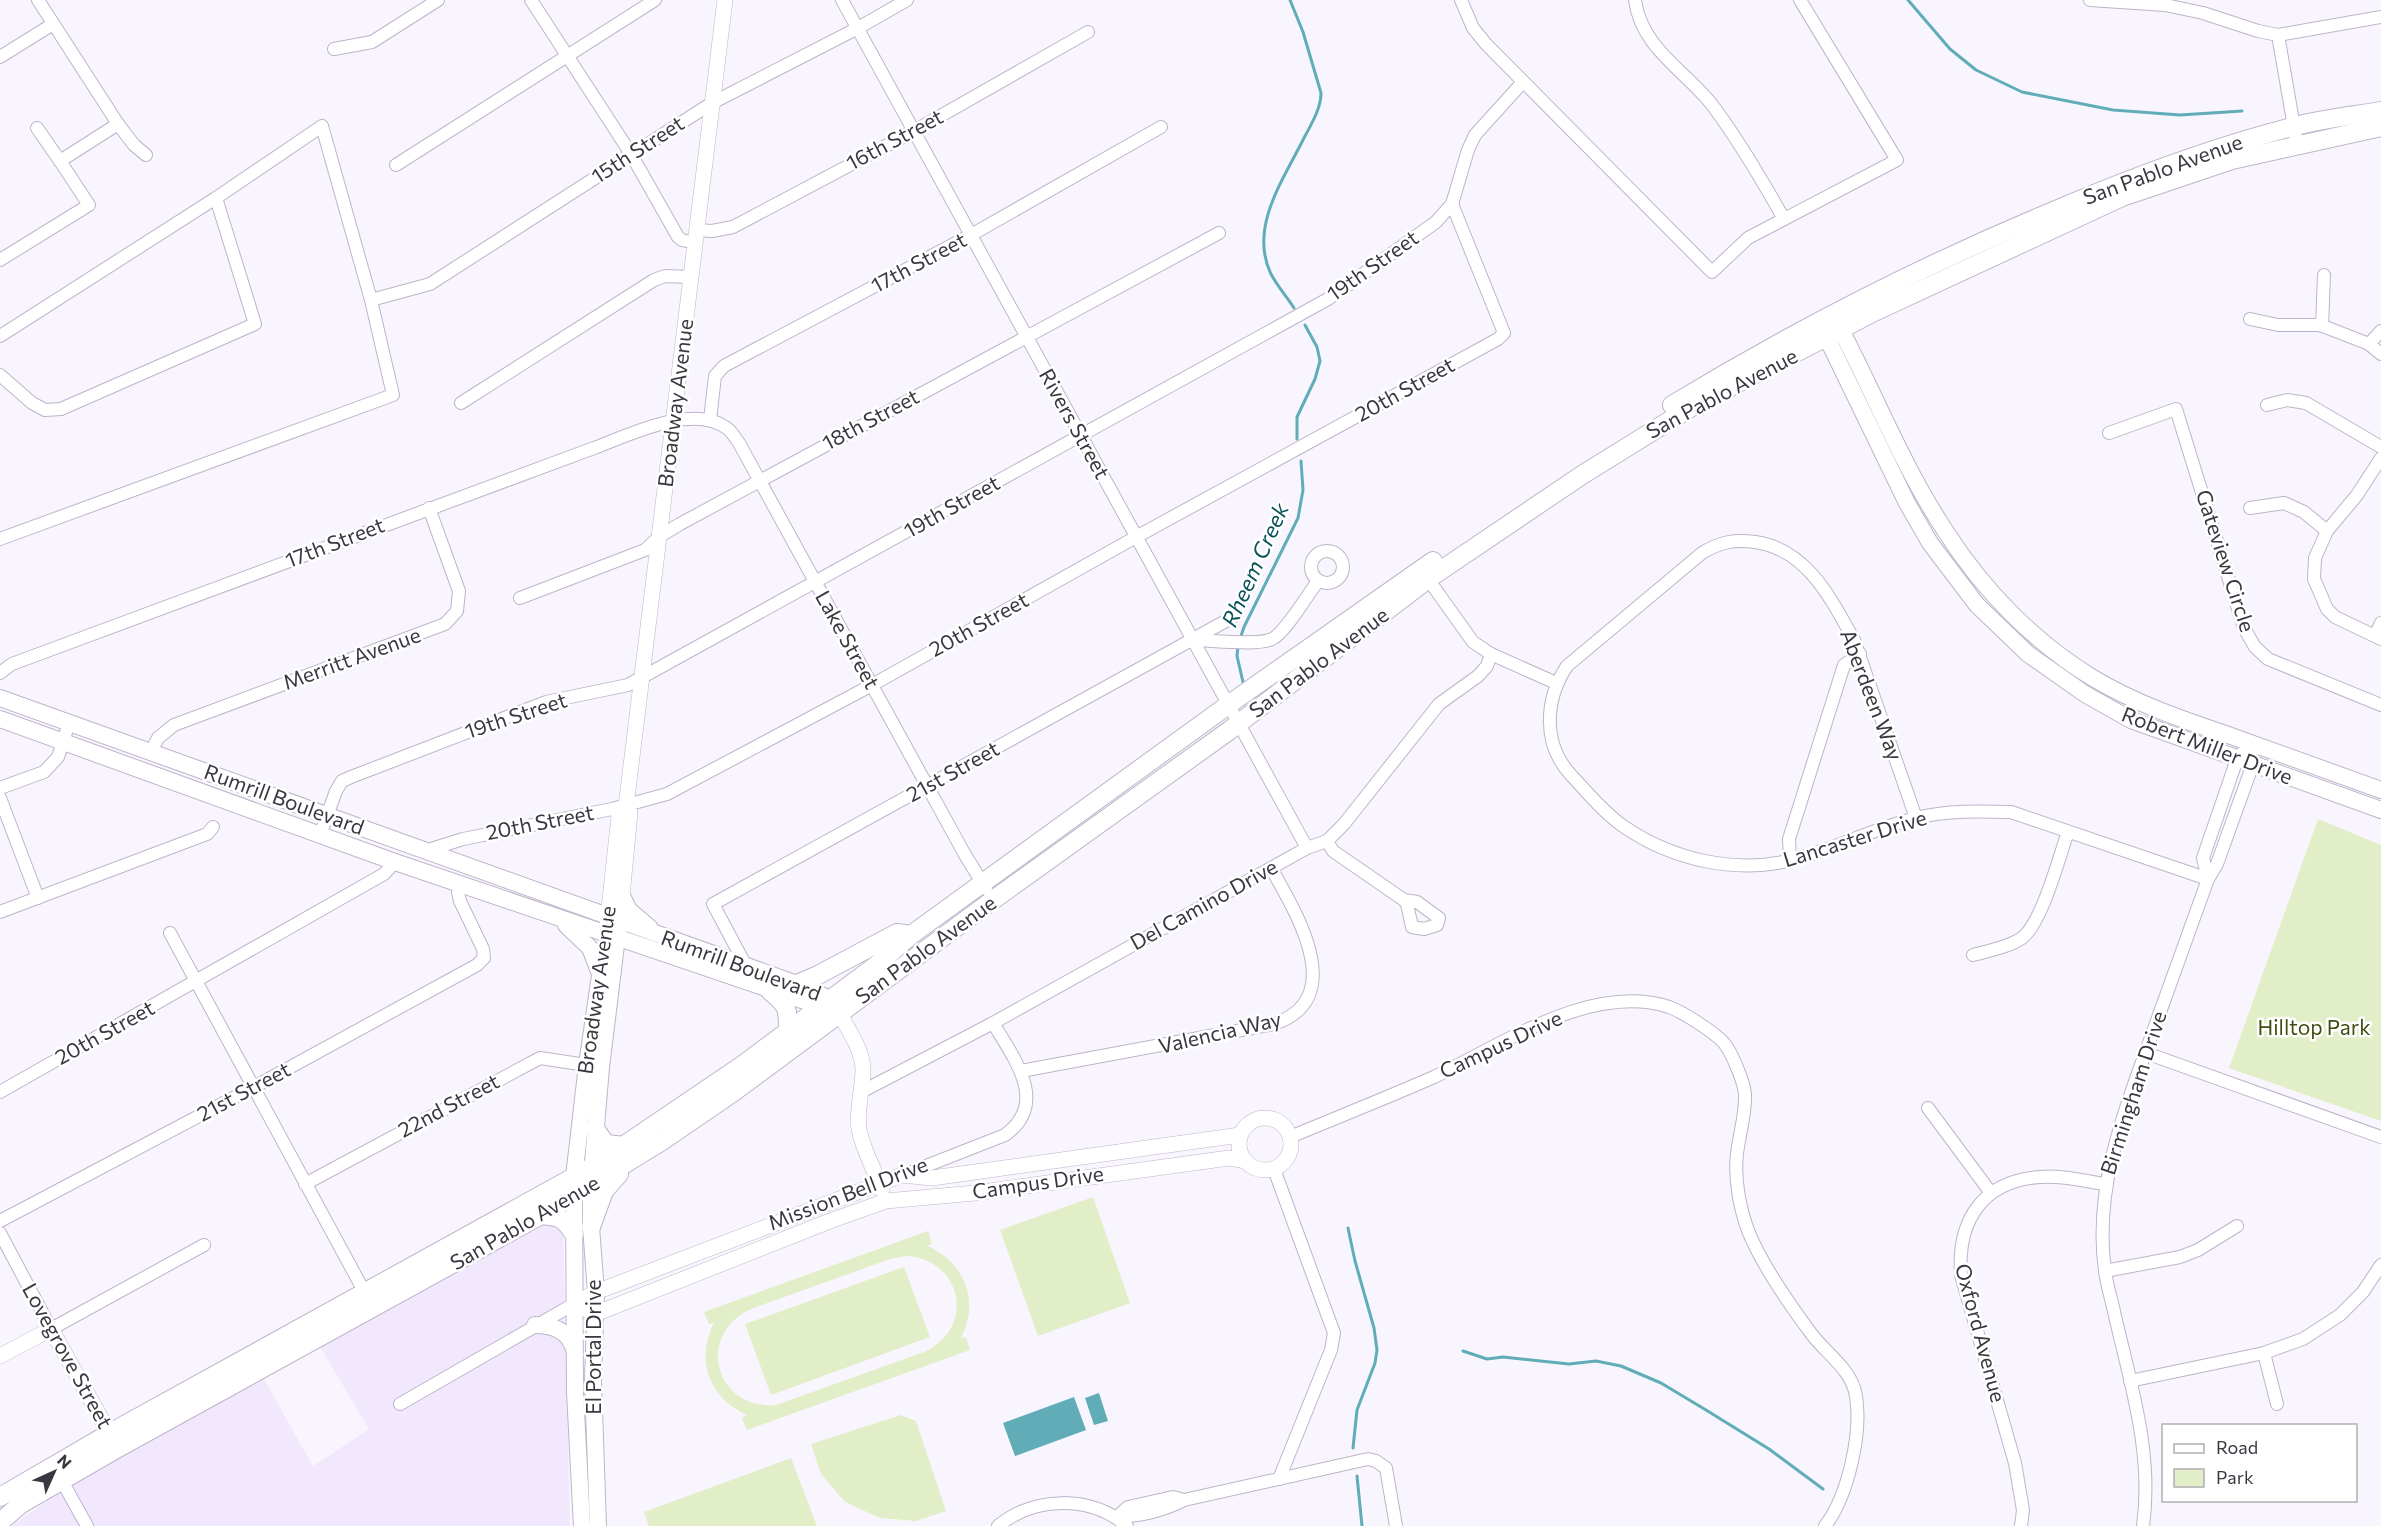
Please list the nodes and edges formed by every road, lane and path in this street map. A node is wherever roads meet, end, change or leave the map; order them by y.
1 (38, 0) edge
2 (438, 0) edge
3 (531, 0) edge
4 (655, 0) edge
5 (725, 0) edge
6 (842, 0) edge
7 (907, 0) edge
8 (1461, 0) edge
9 (1635, 0) edge
10 (1800, 0) edge
11 (2090, 0) edge
12 (2381, 17) edge
13 (53, 24) junction
14 (858, 28) junction
15 (1088, 32) dead end
16 (2278, 35) junction
17 (334, 49) dead end
18 (568, 56) junction
19 (0, 57) edge
20 (1522, 83) junction
21 (712, 103) junction
22 (2381, 111) edge
23 (118, 124) junction
24 (1161, 127) dead end
25 (2381, 127) edge
26 (37, 128) dead end
27 (914, 131) junction
28 (2295, 135) junction
29 (631, 154) junction
30 (146, 155) dead end
31 (60, 161) junction
32 (396, 165) dead end
33 (216, 198) junction
34 (1452, 204) junction
35 (1785, 219) junction
36 (1220, 233) dead end
37 (971, 235) junction
38 (697, 237) junction
39 (0, 260) edge
40 (2324, 275) dead end
41 (691, 277) junction
42 (371, 300) junction
43 (1825, 318) junction
44 (2250, 319) dead end
45 (2322, 326) junction
46 (2381, 331) edge
47 (1834, 334) junction
48 (0, 336) edge
49 (1027, 337) junction
50 (2368, 344) junction
51 (2381, 354) edge
52 (0, 375) edge
53 (461, 403) dead end
54 (2267, 405) dead end
55 (674, 420) junction
56 (710, 420) junction
57 (2109, 433) dead end
58 (1081, 436) junction
59 (2381, 447) edge
60 (2381, 458) edge
61 (760, 480) junction
62 (429, 508) junction
63 (2250, 508) dead end
64 (2327, 531) junction
65 (660, 536) junction
66 (1136, 537) junction
67 (0, 539) edge
68 (1428, 579) junction
69 (1318, 580) dead end
70 (815, 582) junction
71 (520, 598) dead end
72 (1233, 617) dead end
73 (2381, 623) edge
74 (2378, 638) edge
75 (1193, 640) junction
76 (1491, 654) junction
77 (1860, 654) junction
78 (0, 673) edge
79 (643, 676) junction
80 (1556, 683) junction
81 (872, 686) junction
82 (0, 698) edge
83 (1228, 705) junction
84 (2381, 705) edge
85 (0, 719) edge
86 (69, 723) junction
87 (1239, 724) junction
88 (63, 743) junction
89 (2251, 743) junction
90 (151, 751) junction
91 (2245, 761) junction
92 (927, 786) junction
93 (0, 788) edge
94 (2381, 790) edge
95 (0, 798) edge
96 (626, 806) junction
97 (2381, 810) edge
98 (327, 816) junction
99 (1916, 818) junction
100 (213, 827) dead end
101 (2068, 832) junction
102 (320, 835) junction
103 (1327, 841) junction
104 (1307, 848) junction
105 (428, 850) junction
106 (447, 858) junction
107 (1790, 860) junction
108 (395, 862) junction
109 (1271, 868) junction
110 (2208, 879) junction
111 (983, 884) junction
112 (460, 885) junction
113 (622, 896) junction
114 (38, 898) junction
115 (993, 900) junction
116 (1404, 900) dead end
117 (0, 912) edge
118 (558, 919) junction
119 (614, 919) junction
120 (170, 933) dead end
121 (657, 935) junction
122 (911, 935) junction
123 (611, 937) junction
124 (1973, 955) dead end
125 (746, 966) junction
126 (600, 975) junction
127 (196, 982) junction
128 (797, 984) junction
129 (770, 991) junction
130 (830, 1006) junction
131 (993, 1023) junction
132 (788, 1031) junction
133 (2146, 1053) junction
134 (594, 1066) junction
135 (1021, 1071) junction
136 (254, 1087) junction
137 (0, 1092) edge
138 (861, 1092) junction
139 (1928, 1108) dead end
140 (595, 1129) junction
141 (1240, 1134) junction
142 (1290, 1137) junction
143 (2381, 1137) edge
144 (628, 1153) junction
145 (1245, 1161) junction
146 (1274, 1169) junction
147 (902, 1175) junction
148 (574, 1177) junction
149 (591, 1177) junction
150 (880, 1182) junction
151 (305, 1184) junction
152 (2105, 1184) junction
153 (1991, 1193) junction
154 (574, 1196) junction
155 (886, 1201) junction
156 (541, 1215) junction
157 (0, 1221) edge
158 (2237, 1226) dead end
159 (582, 1231) junction
160 (0, 1233) edge
161 (204, 1245) dead end
162 (432, 1256) junction
163 (2381, 1265) edge
164 (2105, 1271) junction
165 (596, 1292) junction
166 (365, 1293) junction
167 (391, 1299) junction
168 (574, 1304) junction
169 (595, 1314) junction
170 (535, 1325) junction
171 (51, 1329) junction
172 (334, 1330) junction
173 (575, 1353) junction
174 (2264, 1353) junction
175 (0, 1356) edge
176 (2130, 1381) junction
177 (400, 1404) dead end
178 (2277, 1404) dead end
179 (114, 1441) junction
180 (1279, 1479) junction
181 (62, 1481) junction
182 (0, 1497) edge
183 (1117, 1517) junction
184 (0, 1522) edge
185 (87, 1526) edge
186 (582, 1526) edge
187 (598, 1526) edge
188 (998, 1526) edge
189 (1127, 1526) edge
190 (1396, 1526) edge
191 (1824, 1526) edge
192 (2021, 1526) edge
193 (2143, 1526) edge

1 - 13 street
2 - 17 street
3 - 18 street
4 - 18 street
5 - 21 street, Broadway Avenue
6 - 14 street, Rivers Street
7 - 14 street, 15th Street
8 - 20 street
9 - 35 street
10 - 35 street
11 - 16 street
12 - 16 street
13 - 19 street
13 - 23 street
14 - 21 street, 15th Street
14 - 27 street, Rivers Street
15 - 27 street, 16th Street
16 - 28 street
18 - 29 street
18 - 32 street
20 - 34 street, 19th Street
20 - 35 street
21 - 29 street, 15th Street
21 - 38 street, Broadway Avenue
22 - 28 main road, San Pablo Avenue
23 - 30 street
23 - 31 street
24 - 37 street, 17th Street
25 - 28 main road, San Pablo Avenue
26 - 31 street
27 - 37 street, Rivers Street
27 - 38 street, 16th Street
28 - 43 main road, San Pablo Avenue
28 - 47 main road, San Pablo Avenue
29 - 38 street
29 - 42 street, 15th Street
31 - 39 street
33 - 42 street
33 - 48 street
33 - 52 street
34 - 58 street, 19th Street
34 - 66 street, 20th Street
36 - 49 street, 18th Street
37 - 49 street, Rivers Street
37 - 56 street, 17th Street
38 - 41 street, Broadway Avenue
40 - 45 street
41 - 53 street
41 - 55 street, Broadway Avenue
42 - 67 street
43 - 47 main road
43 - 83 main road, San Pablo Avenue
44 - 45 street
45 - 50 street
46 - 50 street
47 - 68 main road, San Pablo Avenue
47 - 89 main road, Robert Miller Drive
47 - 91 main road, Robert Miller Drive
49 - 58 street, Rivers Street
49 - 61 street, 18th Street
50 - 51 street
54 - 59 street
55 - 56 street
55 - 62 street, 17th Street
55 - 65 street, Broadway Avenue
56 - 61 street, Lake Street
57 - 84 street, Gateview Circle
58 - 66 street, Rivers Street
58 - 70 street, 19th Street
60 - 64 street
61 - 65 street, 18th Street
61 - 70 street, Lake Street
62 - 78 street, 17th Street
62 - 90 street, Merritt Avenue
63 - 64 street
64 - 74 street
65 - 71 street, 18th Street
65 - 79 street, Broadway Avenue
66 - 75 street, Rivers Street
66 - 81 street, 20th Street
68 - 76 street
68 - 87 main road, San Pablo Avenue
69 - 75 street, 21st Street
70 - 79 street, 19th Street
70 - 81 street, Lake Street
72 - 75 street, 21st Street
73 - 74 street
75 - 83 street, Rivers Street
75 - 92 street, 21st Street
76 - 80 street
76 - 103 street, Del Camino Drive
77 - 80 street, Aberdeen Way
77 - 99 street, Aberdeen Way
77 - 107 street
79 - 96 street, Broadway Avenue
79 - 98 street, 19th Street
80 - 107 street, Lancaster Drive
81 - 92 street, Lake Street
81 - 96 street, 20th Street
82 - 86 main road, Rumrill Boulevard
83 - 87 street, Rivers Street
83 - 111 main road, San Pablo Avenue
85 - 88 main road, Rumrill Boulevard
86 - 88 street
86 - 90 main road, Rumrill Boulevard
87 - 104 street, Rivers Street
87 - 115 main road, San Pablo Avenue
88 - 93 street
88 - 102 main road, Rumrill Boulevard
89 - 91 street, Birmingham Drive
89 - 94 main road, Robert Miller Drive
90 - 98 main road, Rumrill Boulevard
91 - 97 main road, Robert Miller Drive
91 - 110 street, Birmingham Drive
92 - 111 street, Lake Street
92 - 125 street, 21st Street
95 - 114 street
96 - 105 street, 20th Street
96 - 113 street, Broadway Avenue
96 - 119 street, Broadway Avenue
98 - 102 street, 19th Street
98 - 105 main road, Rumrill Boulevard
99 - 101 street, Lancaster Drive
99 - 107 street, Lancaster Drive
100 - 114 street
101 - 110 street, Lancaster Drive
101 - 124 street
102 - 108 main road, Rumrill Boulevard
103 - 104 street, Del Camino Drive
103 - 116 street
104 - 109 street, Del Camino Drive
105 - 106 main road, Rumrill Boulevard
106 - 108 main road
106 - 119 main road, Rumrill Boulevard
108 - 112 main road, Rumrill Boulevard
108 - 127 street, 20th Street
109 - 131 street, Del Camino Drive
109 - 135 street, Valencia Way
110 - 133 street, Birmingham Drive
111 - 115 street, Lake Street
111 - 122 main road, San Pablo Avenue
112 - 118 main road, Rumrill Boulevard
112 - 136 street, 21st Street
113 - 119 street, Broadway Avenue
113 - 121 main road
114 - 117 street
115 - 130 main road, San Pablo Avenue
118 - 123 main road, Rumrill Boulevard
118 - 126 main road
119 - 121 main road, Rumrill Boulevard
119 - 123 main road, Broadway Avenue
120 - 127 street
121 - 125 main road, Rumrill Boulevard
122 - 128 main road
122 - 130 main road, San Pablo Avenue
123 - 126 main road, Broadway Avenue
123 - 129 main road, Rumrill Boulevard
123 - 134 main road, Broadway Avenue
125 - 128 main road, Rumrill Boulevard
126 - 134 main road, Broadway Avenue
127 - 136 street
127 - 137 street, 20th Street
128 - 130 main road, Rumrill Boulevard
129 - 130 main road, Rumrill Boulevard
129 - 132 main road
130 - 132 main road, San Pablo Avenue
130 - 138 street
130 - 144 main road, San Pablo Avenue
131 - 135 street, Mission Bell Drive
131 - 138 street, Del Camino Drive
132 - 144 main road, San Pablo Avenue
133 - 143 street
133 - 152 street, Birmingham Drive
134 - 140 main road, Broadway Avenue
134 - 148 main road, Broadway Avenue
134 - 151 street, 22nd Street
135 - 147 street, Mission Bell Drive
136 - 151 street
136 - 157 street, 21st Street
138 - 150 street
139 - 153 street
140 - 144 main road
140 - 149 main road, Broadway Avenue
141 - 142 street
141 - 145 street
141 - 147 street, Campus Drive
142 - 146 street
142 - 191 street, Campus Drive
144 - 149 main road, San Pablo Avenue
144 - 159 main road
145 - 146 street
145 - 155 street, Campus Drive
146 - 180 street
147 - 150 street, Mission Bell Drive
148 - 149 main road, San Pablo Avenue
148 - 154 main road, El Portal Drive
148 - 162 main road, San Pablo Avenue
149 - 154 main road, San Pablo Avenue
149 - 159 main road, El Portal Drive
150 - 155 street
150 - 165 street, Mission Bell Drive
151 - 166 street
152 - 153 street, Oxford Avenue
152 - 164 street, Birmingham Drive
153 - 192 street, Oxford Avenue
154 - 156 main road, San Pablo Avenue
154 - 159 main road, El Portal Drive
155 - 169 street, Mission Bell Drive
156 - 159 main road
156 - 167 main road, San Pablo Avenue
158 - 164 street
159 - 165 main road, El Portal Drive
159 - 168 main road, El Portal Drive
160 - 171 street, Lovegrove Street
161 - 171 street
162 - 166 main road, San Pablo Avenue
162 - 167 main road
163 - 174 street
164 - 176 street, Birmingham Drive
165 - 168 street, Mission Bell Drive
165 - 169 main road, El Portal Drive
166 - 172 main road
166 - 179 main road, San Pablo Avenue
167 - 172 main road, San Pablo Avenue
168 - 169 street
168 - 170 street, Mission Bell Drive
168 - 173 main road, El Portal Drive
169 - 187 main road, El Portal Drive
170 - 173 main road
170 - 177 street, Mission Bell Drive
171 - 175 street
171 - 179 street, Lovegrove Street
172 - 179 main road, San Pablo Avenue
173 - 186 main road, El Portal Drive
174 - 176 street
174 - 178 street
176 - 193 street, Birmingham Drive
179 - 181 main road, San Pablo Avenue
179 - 182 main road, San Pablo Avenue
180 - 183 street
180 - 190 street
181 - 184 main road, San Pablo Avenue
181 - 185 street
183 - 188 street
183 - 189 street

